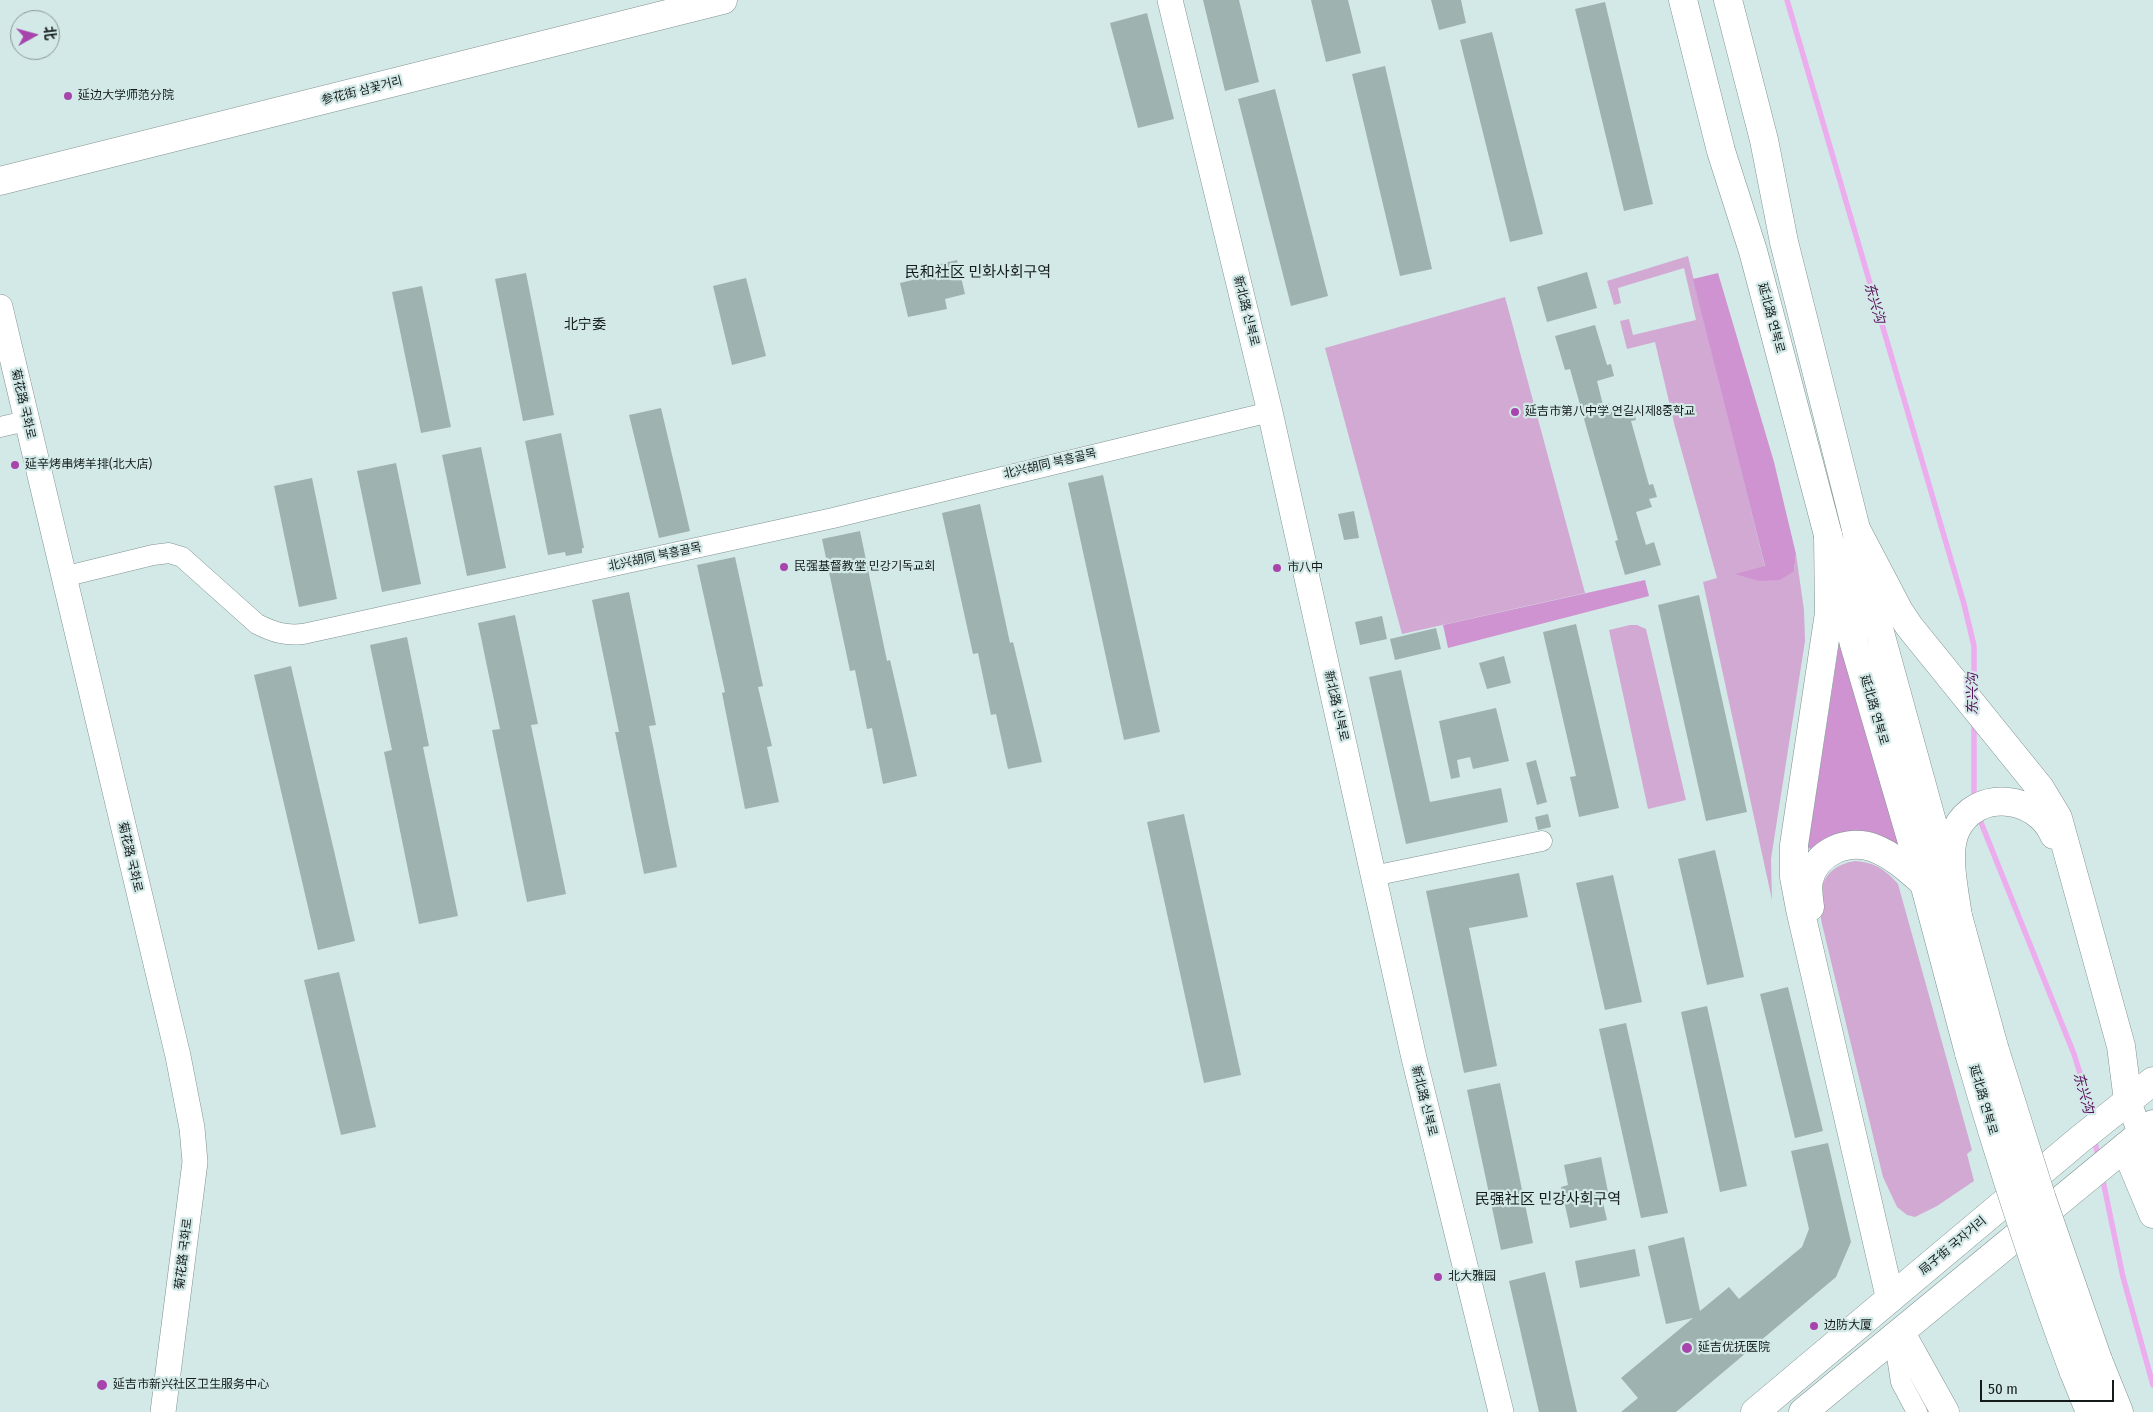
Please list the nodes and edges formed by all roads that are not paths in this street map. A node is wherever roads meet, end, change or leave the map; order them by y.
1 (646, 0) edge
2 (723, 0) edge
3 (1170, 0) edge
4 (1683, 0) edge
5 (1728, 0) edge
6 (0, 162) edge
7 (0, 181) edge
8 (0, 307) edge
9 (1270, 412) junction
10 (26, 421) junction
11 (0, 428) edge
12 (1856, 529) junction
13 (1828, 534) junction
14 (64, 576) junction
15 (1542, 841) dead end
16 (1374, 876) junction
17 (1924, 883) junction
18 (1958, 917) junction
19 (1982, 1050) junction
20 (2153, 1081) edge
21 (2120, 1107) junction
22 (2134, 1140) edge
23 (2153, 1165) edge
24 (2153, 1214) edge
25 (1894, 1296) junction
26 (1897, 1336) junction
27 (2086, 1365) junction
28 (163, 1412) edge
29 (1502, 1412) edge
30 (1755, 1412) edge
31 (1803, 1412) edge
32 (1917, 1412) edge
33 (1934, 1412) edge
34 (1945, 1412) edge
35 (2090, 1412) edge
36 (2119, 1412) edge

1 - 6 main road, 参花街 삼꽃거리
2 - 7 main road, 参花街 삼꽃거리
3 - 9 street, 新北路 신북로
4 - 13 main road, 延北路 연북로
5 - 12 main road, 延北路 연북로
8 - 10 street, 菊花路 국화로
9 - 14 street, 北兴胡同 북흥골목
9 - 16 street, 新北路 신북로
10 - 11 street
10 - 14 street, 菊花路 국화로
12 - 18 main road, 延北路 연북로
12 - 21 main road
13 - 17 main road, 延北路 연북로
13 - 25 main road
14 - 28 street, 菊花路 국화로
15 - 16 street
16 - 29 street, 新北路 신북로
17 - 19 main road, 延北路 연북로
17 - 25 main road
18 - 19 main road, 延北路 연북로
18 - 21 main road
19 - 27 main road, 延北路 연북로, bridge
20 - 21 main road, 局子街 국자거리
21 - 22 street
21 - 25 main road, 局子街 국자거리
22 - 23 street
22 - 24 main road
22 - 26 main road
25 - 30 main road, 局子街 국자거리
26 - 31 main road
26 - 32 street
26 - 33 main road
26 - 34 main road
27 - 35 main road, 延北路 연북로
27 - 36 main road, 延北路 연북로

